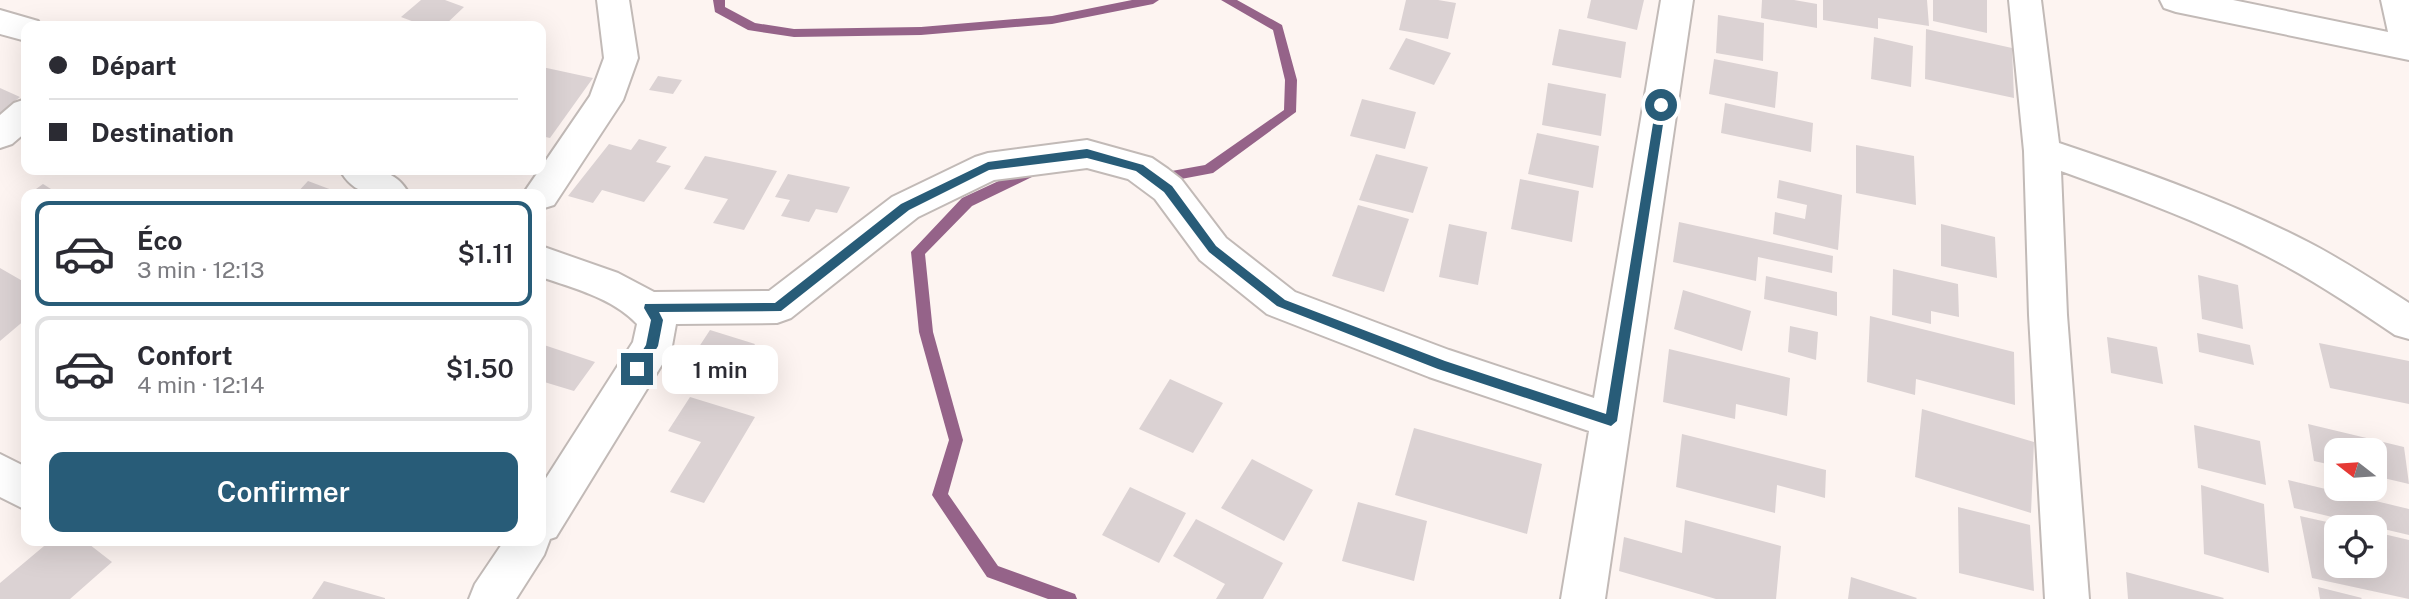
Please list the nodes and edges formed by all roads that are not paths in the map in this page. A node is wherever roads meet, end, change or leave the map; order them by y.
1 (613, 0) edge
2 (1677, 0) edge
3 (2025, 0) edge
4 (2176, 0) edge
5 (2397, 0) edge
6 (0, 22) edge
7 (21, 28) edge
8 (2409, 48) edge
9 (21, 116) edge
10 (0, 135) edge
11 (2042, 151) junction
12 (365, 175) edge
13 (384, 189) edge
14 (545, 189) edge
15 (546, 263) edge
16 (649, 308) junction
17 (2409, 323) edge
18 (1611, 421) junction
19 (0, 473) edge
20 (21, 488) edge
21 (546, 515) edge
22 (526, 546) edge
23 (491, 599) edge
24 (1583, 599) edge
25 (2067, 599) edge

1 - 14 street
2 - 18 street
3 - 11 street
4 - 8 street
5 - 8 street
6 - 7 street
9 - 10 street
11 - 17 street
11 - 25 street
12 - 13 street
15 - 16 street
16 - 18 street
16 - 21 street
18 - 24 street
19 - 20 street
22 - 23 street

